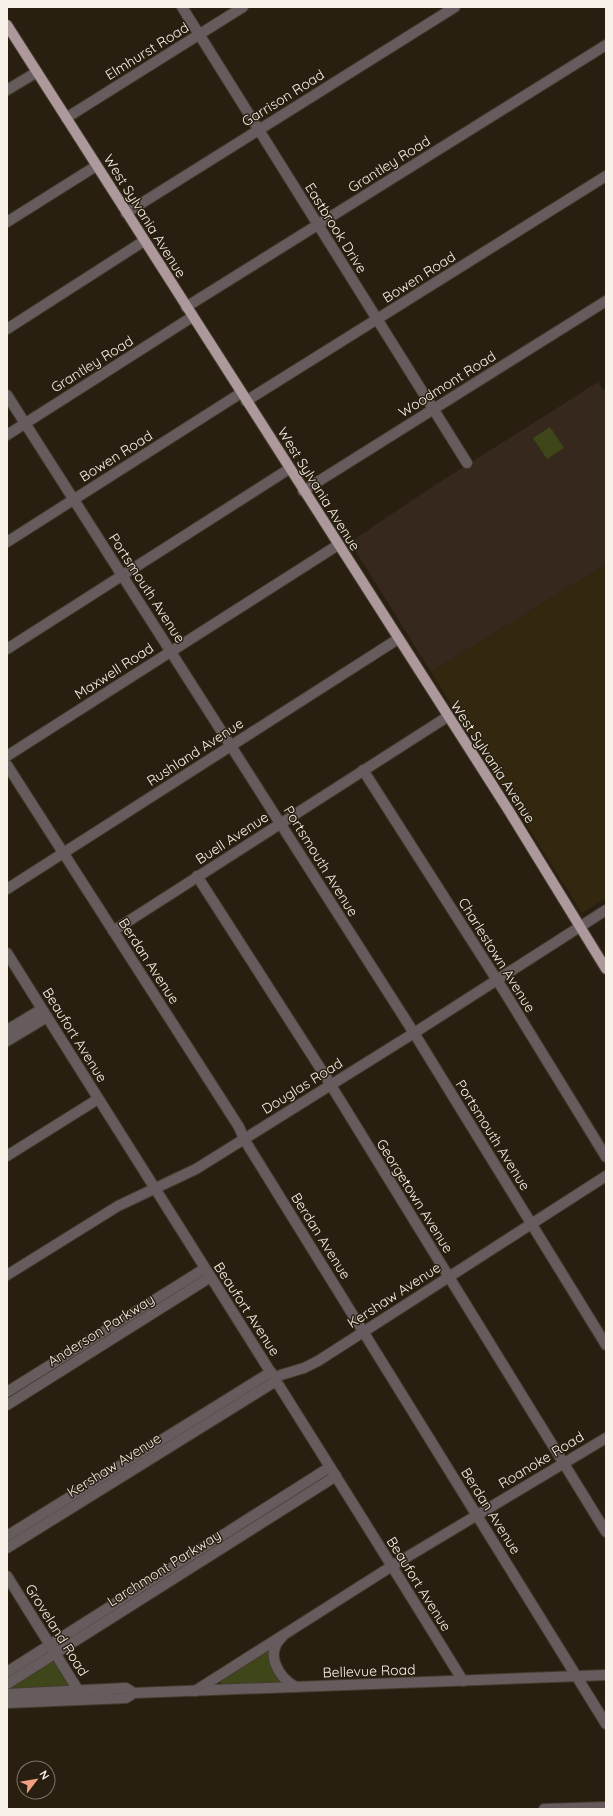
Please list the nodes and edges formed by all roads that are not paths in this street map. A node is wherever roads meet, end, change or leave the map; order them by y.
1 (182, 7) edge
2 (244, 7) edge
3 (455, 7) edge
4 (7, 25) edge
5 (199, 35) junction
6 (606, 45) edge
7 (37, 72) junction
8 (7, 90) edge
9 (66, 118) junction
10 (258, 130) junction
11 (96, 166) junction
12 (606, 176) edge
13 (126, 213) junction
14 (7, 222) edge
15 (318, 225) junction
16 (144, 241) junction
17 (606, 301) edge
18 (186, 307) junction
19 (192, 317) junction
20 (377, 320) junction
21 (7, 328) edge
22 (7, 395) edge
23 (244, 397) junction
24 (433, 409) junction
25 (26, 423) junction
26 (7, 435) edge
27 (467, 463) dead end
28 (289, 469) junction
29 (303, 491) junction
30 (74, 499) junction
31 (7, 542) edge
32 (338, 545) junction
33 (122, 576) junction
34 (398, 640) junction
35 (7, 649) edge
36 (171, 652) junction
37 (447, 716) junction
38 (231, 746) junction
39 (7, 756) edge
40 (7, 765) edge
41 (363, 770) junction
42 (281, 823) junction
43 (62, 854) junction
44 (197, 876) junction
45 (7, 889) edge
46 (606, 910) edge
47 (580, 927) junction
48 (113, 931) junction
49 (7, 953) edge
50 (606, 969) edge
51 (497, 980) junction
52 (44, 1013) junction
53 (7, 1030) edge
54 (414, 1034) junction
55 (7, 1042) edge
56 (330, 1085) junction
57 (98, 1099) junction
58 (244, 1139) junction
59 (7, 1156) edge
60 (606, 1157) edge
61 (606, 1176) edge
62 (155, 1189) junction
63 (531, 1223) junction
64 (204, 1269) junction
65 (7, 1275) edge
66 (448, 1277) junction
67 (209, 1278) junction
68 (364, 1331) junction
69 (606, 1345) edge
70 (274, 1376) junction
71 (7, 1392) edge
72 (7, 1405) edge
73 (606, 1438) edge
74 (564, 1463) junction
75 (333, 1472) junction
76 (476, 1515) junction
77 (606, 1532) edge
78 (7, 1536) edge
79 (7, 1548) edge
80 (392, 1566) junction
81 (7, 1576) edge
82 (286, 1633) junction
83 (52, 1649) junction
84 (7, 1672) edge
85 (604, 1675) edge
86 (577, 1676) junction
87 (463, 1681) junction
88 (7, 1684) edge
89 (296, 1688) junction
90 (195, 1691) junction
91 (7, 1694) edge
92 (79, 1695) junction
93 (591, 1699) junction
94 (7, 1703) edge
95 (606, 1724) edge
96 (606, 1807) edge
97 (576, 1808) edge
98 (544, 1809) edge

1 - 5 street, Eastbrook Drive
2 - 5 street, Elmhurst Road
3 - 10 street, Garrison Road
4 - 7 main road, West Sylvania Avenue
5 - 9 street, Elmhurst Road
5 - 10 street, Eastbrook Drive
6 - 15 street, Grantley Road
7 - 8 street
7 - 9 main road, West Sylvania Avenue
9 - 11 main road, West Sylvania Avenue
10 - 13 street, Garrison Road
10 - 15 street, Eastbrook Drive
11 - 13 main road, West Sylvania Avenue
11 - 14 street
12 - 20 street, Bowen Road
13 - 16 main road, West Sylvania Avenue
15 - 18 street, Grantley Road
15 - 20 street, Eastbrook Drive
16 - 18 main road, West Sylvania Avenue
16 - 21 street
17 - 24 street, Woodmont Road
18 - 19 main road, West Sylvania Avenue
19 - 23 main road, West Sylvania Avenue
19 - 25 street, Grantley Road
20 - 23 street, Bowen Road
20 - 24 street, Eastbrook Drive
22 - 25 street, Portsmouth Avenue
23 - 28 main road, West Sylvania Avenue
23 - 30 street, Bowen Road
24 - 27 street, Eastbrook Drive
24 - 29 street, Woodmont Road
25 - 26 street, Grantley Road
25 - 30 street, Portsmouth Avenue
28 - 29 main road, West Sylvania Avenue
28 - 33 street
29 - 32 main road, West Sylvania Avenue
30 - 31 street, Bowen Road
30 - 33 street, Portsmouth Avenue
32 - 34 main road, West Sylvania Avenue
32 - 36 street, Maxwell Road
33 - 35 street
33 - 36 street, Portsmouth Avenue
34 - 37 main road, West Sylvania Avenue
34 - 38 street, Rushland Avenue
36 - 38 street, Portsmouth Avenue
36 - 39 street, Maxwell Road
37 - 41 street, Buell Avenue
37 - 47 main road, West Sylvania Avenue
38 - 42 street, Portsmouth Avenue
38 - 43 street, Rushland Avenue
40 - 43 street, Berdan Avenue
41 - 42 street, Buell Avenue
41 - 51 street, Charlestown Avenue
42 - 44 street, Buell Avenue
42 - 54 street, Portsmouth Avenue
43 - 45 street, Rushland Avenue
43 - 48 street, Berdan Avenue
44 - 48 street, Buell Avenue
44 - 56 street, Georgetown Avenue
46 - 47 street, Douglas Road
47 - 50 main road, West Sylvania Avenue
47 - 51 street, Douglas Road
48 - 58 street, Berdan Avenue
49 - 52 street, Beaufort Avenue
51 - 54 street, Douglas Road
51 - 60 street, Charlestown Avenue
52 - 53 street
52 - 55 street
52 - 57 street, Beaufort Avenue
54 - 56 street, Douglas Road
54 - 63 street, Portsmouth Avenue
56 - 58 street, Douglas Road
56 - 66 street, Georgetown Avenue
57 - 59 street
57 - 62 street, Beaufort Avenue
58 - 62 street, Douglas Road
58 - 68 street, Berdan Avenue
61 - 63 street, Kershaw Avenue
62 - 64 street, Beaufort Avenue
62 - 65 street, Douglas Road
63 - 66 street, Kershaw Avenue
63 - 69 street, Portsmouth Avenue
64 - 67 street, Beaufort Avenue
64 - 71 street, Anderson Parkway
66 - 68 street, Kershaw Avenue
66 - 74 street, Georgetown Avenue
67 - 70 street, Beaufort Avenue
67 - 72 street, Anderson Parkway
68 - 70 street, Kershaw Avenue
68 - 76 street, Berdan Avenue
70 - 75 street, Beaufort Avenue
70 - 78 street, Kershaw Avenue
70 - 79 street, Kershaw Avenue
73 - 74 street, Roanoke Road
74 - 76 street, Roanoke Road
74 - 77 street, Georgetown Avenue
75 - 80 street, Beaufort Avenue
75 - 83 street, Larchmont Parkway
76 - 80 street, Roanoke Road
76 - 86 street, Berdan Avenue
80 - 82 street, Roanoke Road
80 - 87 street, Beaufort Avenue
81 - 83 street, Groveland Road
82 - 89 street, Roanoke Road
82 - 90 street, Roanoke Road
83 - 84 street, Larchmont Parkway
83 - 88 street, Larchmont Parkway
83 - 92 street, Groveland Road
85 - 86 street, Bellevue Road
85 - 93 street
86 - 87 street, Bellevue Road
86 - 93 street, Berdan Avenue
87 - 89 street, Bellevue Road
89 - 90 street, Bellevue Road
90 - 92 street, Bellevue Road
91 - 92 street, Bellevue Road
92 - 94 street, Bellevue Road
93 - 95 street, Berdan Avenue
96 - 97 street
97 - 98 street

